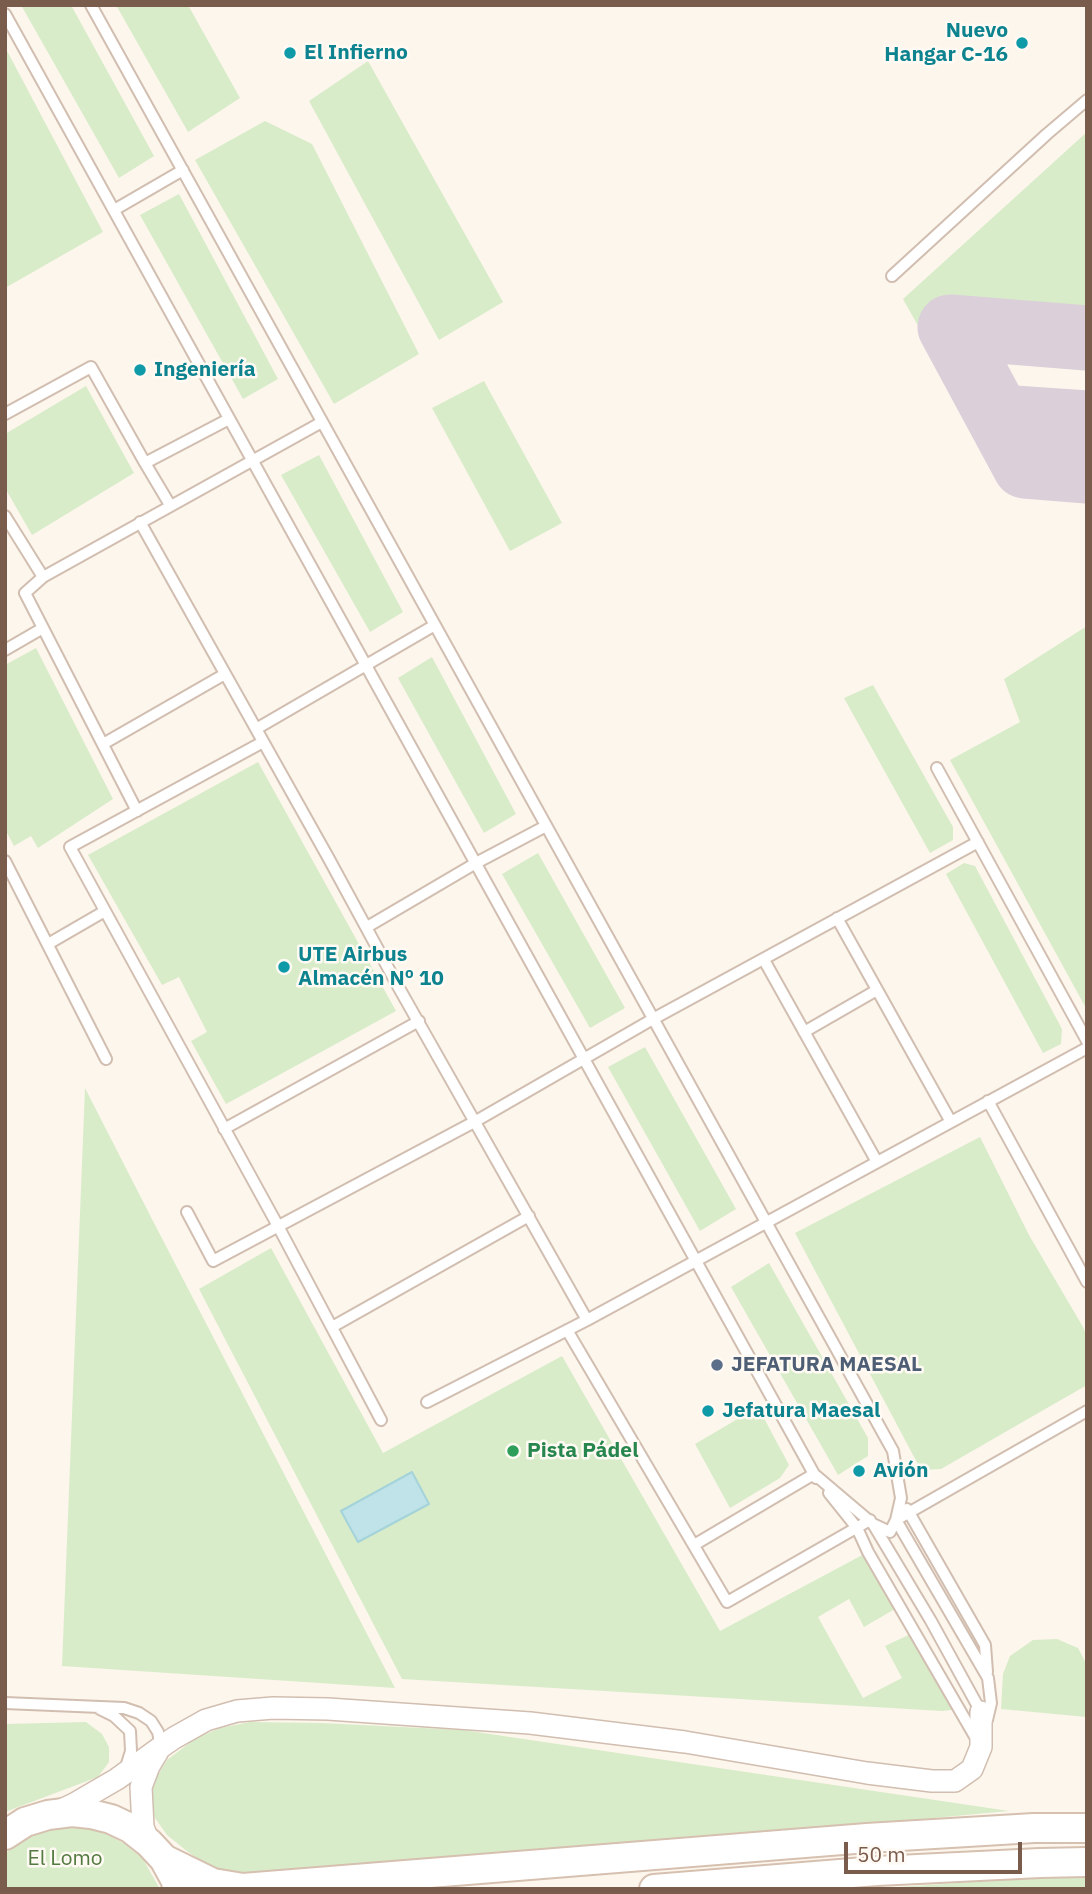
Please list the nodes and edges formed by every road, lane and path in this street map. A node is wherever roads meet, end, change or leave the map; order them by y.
1 (91, 5) edge
2 (5, 14) edge
3 (1087, 100) edge
4 (183, 170) junction
5 (114, 210) junction
6 (892, 276) dead end
7 (5, 414) edge
8 (229, 419) junction
9 (322, 422) junction
10 (252, 459) junction
11 (145, 463) junction
12 (170, 505) junction
13 (5, 516) edge
14 (140, 522) junction
15 (43, 577) junction
16 (435, 625) junction
17 (43, 628) junction
18 (5, 650) edge
19 (366, 665) junction
20 (225, 674) junction
21 (256, 730) junction
22 (263, 742) junction
23 (103, 744) junction
24 (937, 768) dead end
25 (137, 811) junction
26 (546, 826) junction
27 (978, 842) junction
28 (5, 861) edge
29 (476, 863) junction
30 (105, 911) junction
31 (837, 918) junction
32 (367, 927) junction
33 (48, 944) junction
34 (764, 960) junction
35 (877, 990) junction
36 (653, 1019) junction
37 (419, 1021) junction
38 (804, 1032) junction
39 (1087, 1041) edge
40 (1087, 1048) edge
41 (106, 1059) dead end
42 (584, 1059) junction
43 (988, 1101) junction
44 (476, 1121) junction
45 (951, 1122) junction
46 (224, 1129) junction
47 (877, 1162) junction
48 (187, 1212) dead end
49 (529, 1216) junction
50 (766, 1221) junction
51 (278, 1226) junction
52 (696, 1262) junction
53 (1087, 1282) edge
54 (587, 1320) junction
55 (332, 1327) junction
56 (567, 1330) junction
57 (427, 1402) dead end
58 (1087, 1411) edge
59 (381, 1420) dead end
60 (814, 1474) junction
61 (901, 1498) junction
62 (896, 1520) junction
63 (871, 1522) junction
64 (857, 1528) junction
65 (694, 1545) junction
66 (988, 1678) junction
67 (5, 1703) edge
68 (94, 1706) junction
69 (981, 1712) joint
70 (160, 1747) junction
71 (981, 1747) junction
72 (117, 1779) junction
73 (21, 1826) edge
74 (1087, 1828) edge
75 (156, 1851) junction
76 (1087, 1862) edge
77 (178, 1889) edge
78 (654, 1889) edge

1 - 4 lane
2 - 5 lane
3 - 6 lane
4 - 5 lane
4 - 9 lane
5 - 8 lane
7 - 11 lane
8 - 10 lane
8 - 11 lane
9 - 10 lane
9 - 16 lane
10 - 12 lane
10 - 19 lane
11 - 12 lane
12 - 14 lane
13 - 15 lane
14 - 15 lane
14 - 20 lane
15 - 17 lane
16 - 19 lane
16 - 26 lane
17 - 18 lane
17 - 23 lane
19 - 21 lane
19 - 29 lane
20 - 21 lane
20 - 23 lane
21 - 22 lane
22 - 25 lane
22 - 32 lane
23 - 25 lane
24 - 27 lane
25 - 30 lane
26 - 29 lane
26 - 36 lane
27 - 31 lane
27 - 39 lane
28 - 33 lane
29 - 32 lane
29 - 42 lane
30 - 33 lane
30 - 46 lane
31 - 34 lane
31 - 35 lane
32 - 37 lane
33 - 41 lane
34 - 36 lane
34 - 38 lane
35 - 38 lane
35 - 45 lane
36 - 42 lane
36 - 50 lane
37 - 44 lane
37 - 46 lane
38 - 47 lane
40 - 43 lane
42 - 44 lane
42 - 52 lane
43 - 45 lane
43 - 53 lane
44 - 49 lane
44 - 51 lane
45 - 47 lane
46 - 51 lane
47 - 50 lane
48 - 51 lane
49 - 54 lane
49 - 55 lane
50 - 52 lane
50 - 61 lane
51 - 55 lane
52 - 54 lane
52 - 60 lane
54 - 56 lane
55 - 59 lane
56 - 57 lane
56 - 65 lane
58 - 62 lane
60 - 63 lane
60 - 64 lane
60 - 65 lane
61 - 62 lane
61 - 66 lane
62 - 63 lane
62 - 66 lane
63 - 64 lane
63 - 69 lane
64 - 65 lane
64 - 71 lane
66 - 71 lane
67 - 68 lane
68 - 70 lane
68 - 72 lane
69 - 71 street
70 - 71 street
70 - 72 street
70 - 75 street
72 - 73 street
73 - 75 main road
74 - 75 main road
75 - 77 main road
76 - 78 main road

